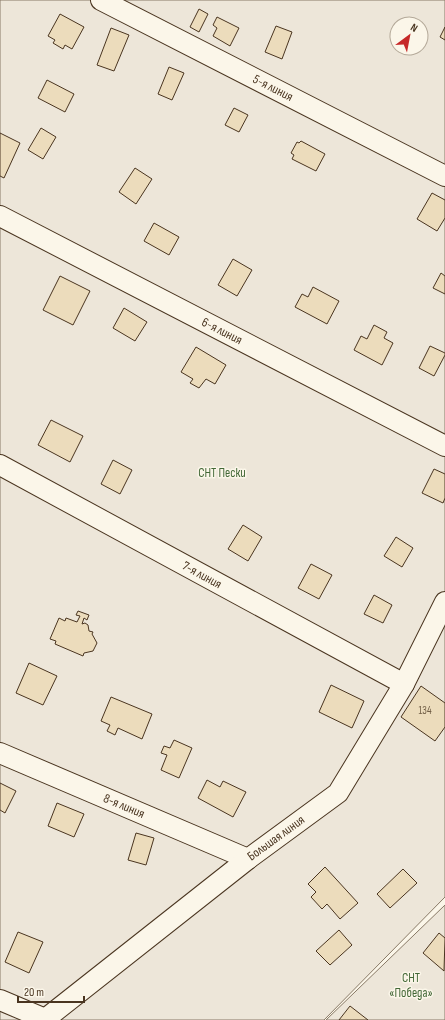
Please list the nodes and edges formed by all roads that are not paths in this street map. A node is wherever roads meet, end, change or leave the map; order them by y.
1 (101, 0) edge
2 (445, 176) edge
3 (0, 216) edge
4 (445, 446) edge
5 (0, 465) edge
6 (445, 602) edge
7 (404, 684) junction
8 (0, 753) edge
9 (248, 859) junction
10 (0, 1000) edge
11 (44, 1019) edge

1 - 2 street, 5-я линия
3 - 4 street, 6-я линия
5 - 7 street, 7-я линия
6 - 7 street, Большая линия
7 - 9 street, Большая линия
8 - 9 street, 8-я линия
9 - 11 street, Большая линия
10 - 11 street

